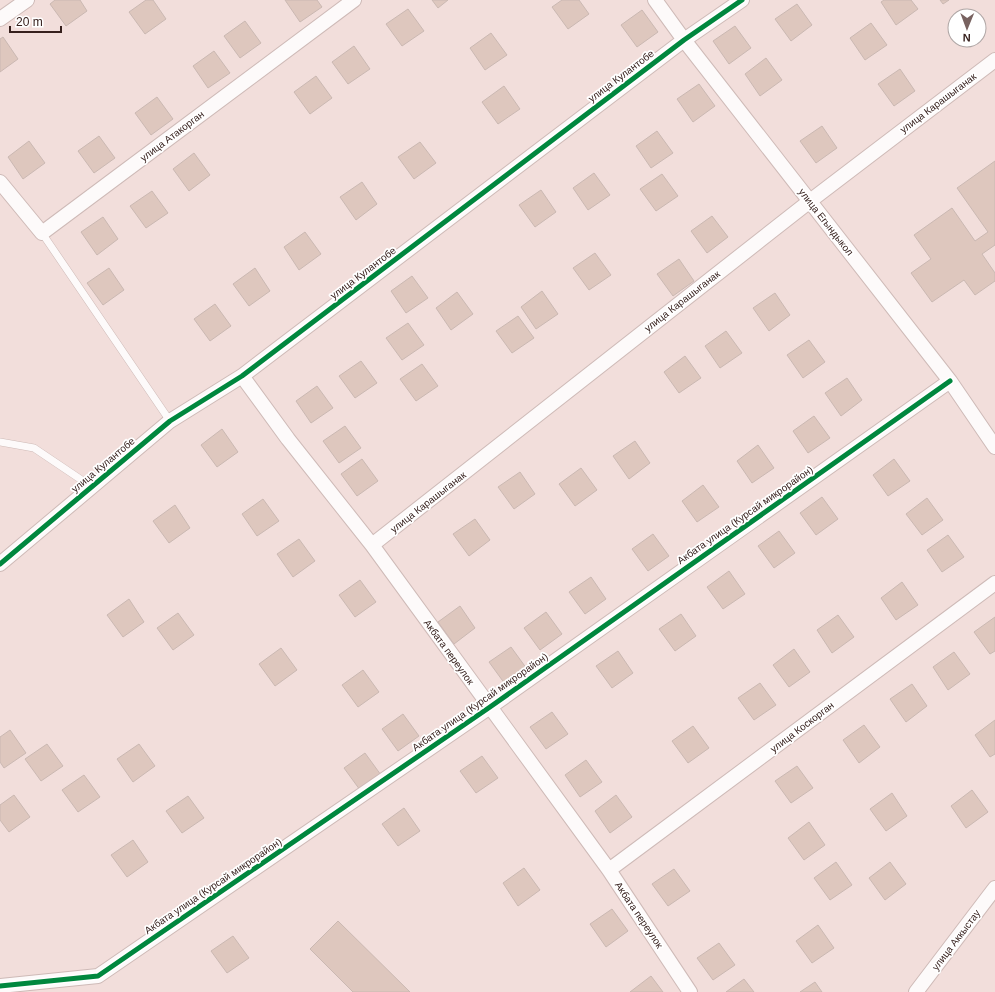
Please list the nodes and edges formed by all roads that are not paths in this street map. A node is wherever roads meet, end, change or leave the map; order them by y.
1 (354, 0) edge
2 (655, 0) edge
3 (742, 0) edge
4 (23, 1) edge
5 (0, 19) edge
6 (684, 40) junction
7 (995, 60) edge
8 (0, 182) edge
9 (810, 201) junction
10 (42, 233) junction
11 (242, 376) junction
12 (950, 381) junction
13 (170, 421) junction
14 (0, 442) edge
15 (995, 446) edge
16 (92, 486) junction
17 (372, 546) junction
18 (0, 564) edge
19 (995, 583) edge
20 (490, 707) junction
21 (609, 870) junction
22 (995, 888) edge
23 (0, 986) edge
24 (690, 992) edge
25 (916, 992) edge

1 - 10 street, улица Атакорган
2 - 6 street, улица Егындыкол
3 - 6 street, улица Кулантобе
4 - 5 street
6 - 9 street, улица Егындыкол
6 - 11 street, улица Кулантобе
7 - 9 street, улица Карашыганак
8 - 10 street
9 - 12 street, улица Егындыкол
9 - 17 street, улица Карашыганак
10 - 13 lane
11 - 13 street, улица Кулантобе
11 - 17 street, Акбата переулок
12 - 15 street, улица Егындыкол
12 - 20 street, Акбата улица (Курсай микрорайон)
13 - 16 street, улица Кулантобе
14 - 16 lane
16 - 18 street, улица Кулантобе
17 - 20 street, Акбата переулок
19 - 21 street, улица Коскорган
20 - 21 street, Акбата переулок
20 - 23 street, Акбата улица (Курсай микрорайон)
21 - 24 street, Акбата переулок
22 - 25 street, улица Аккыстау

